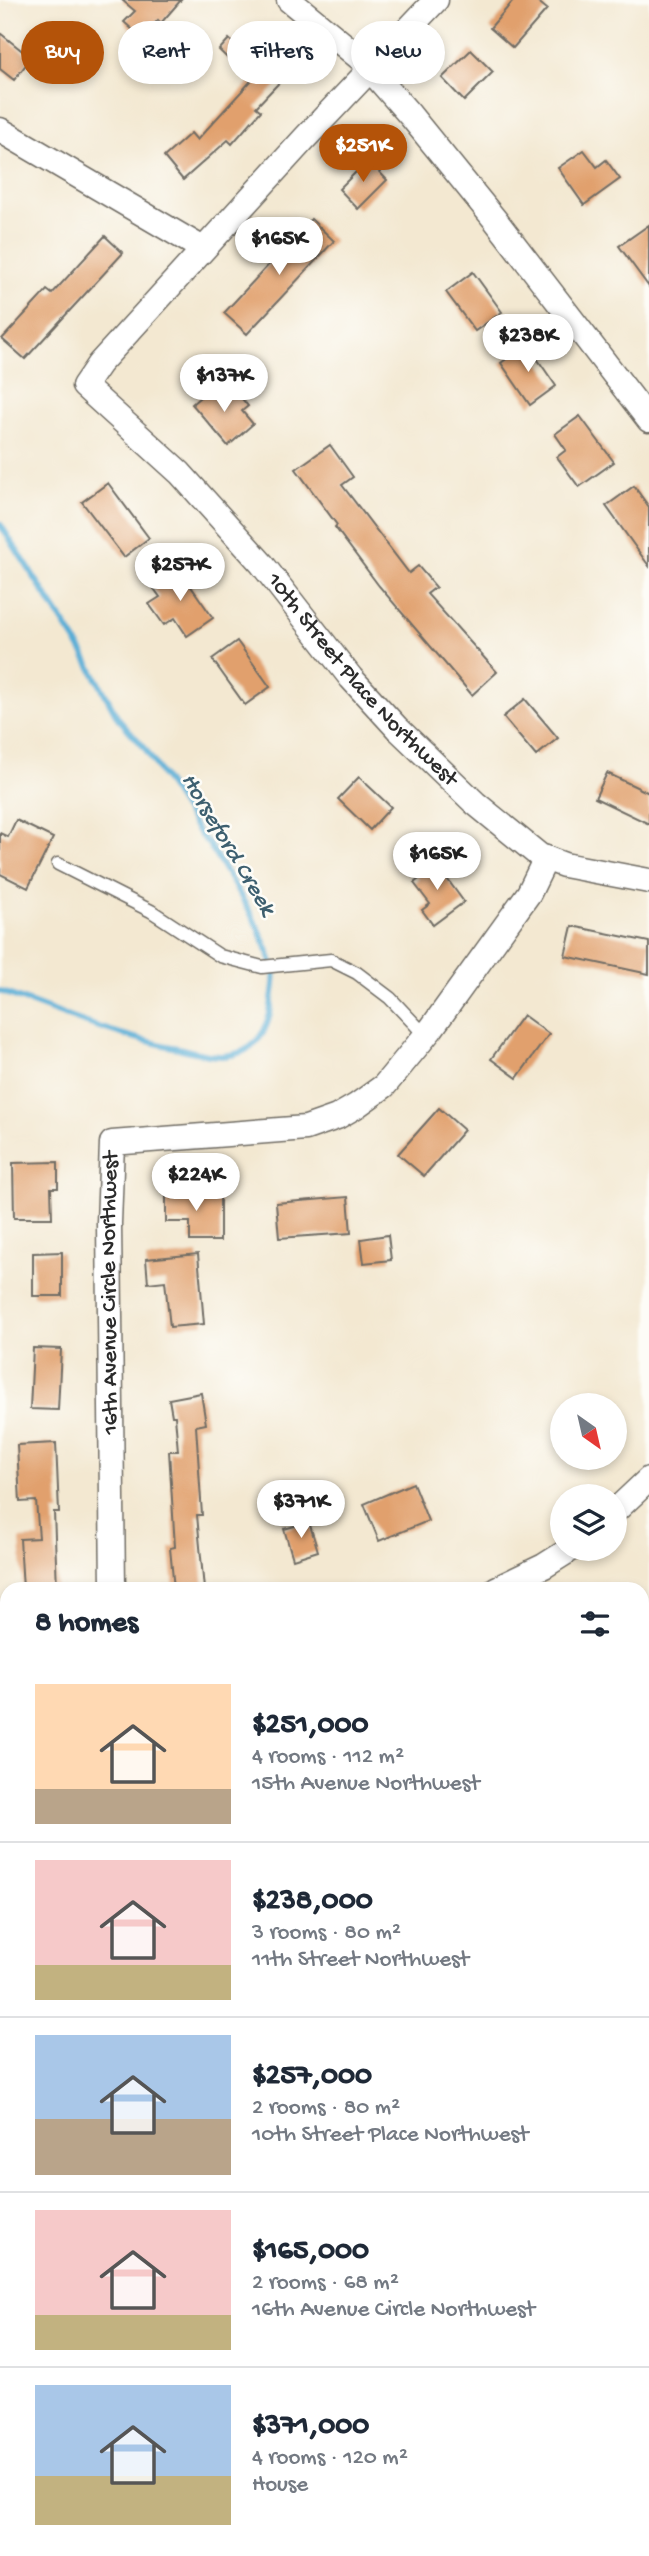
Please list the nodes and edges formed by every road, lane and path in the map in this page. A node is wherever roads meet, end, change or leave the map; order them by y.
1 (289, 0) edge
2 (436, 0) edge
3 (416, 21) edge
4 (351, 52) edge
5 (357, 84) edge
6 (382, 84) edge
7 (0, 130) edge
8 (203, 249) junction
9 (649, 420) edge
10 (546, 858) junction
11 (58, 864) dead end
12 (649, 881) edge
13 (426, 1036) junction
14 (649, 1479) edge
15 (627, 1500) edge
16 (552, 1561) edge
17 (113, 1582) edge
18 (511, 1582) edge

1 - 4 street
2 - 3 street
5 - 8 street
6 - 9 street
7 - 8 street
8 - 10 street, 10th Street Place Northwest
10 - 12 street, 10th Street Place Northwest
10 - 13 street, 16th Avenue Circle Northwest
11 - 13 lane
13 - 17 street, 16th Avenue Circle Northwest
14 - 15 street
16 - 18 street

